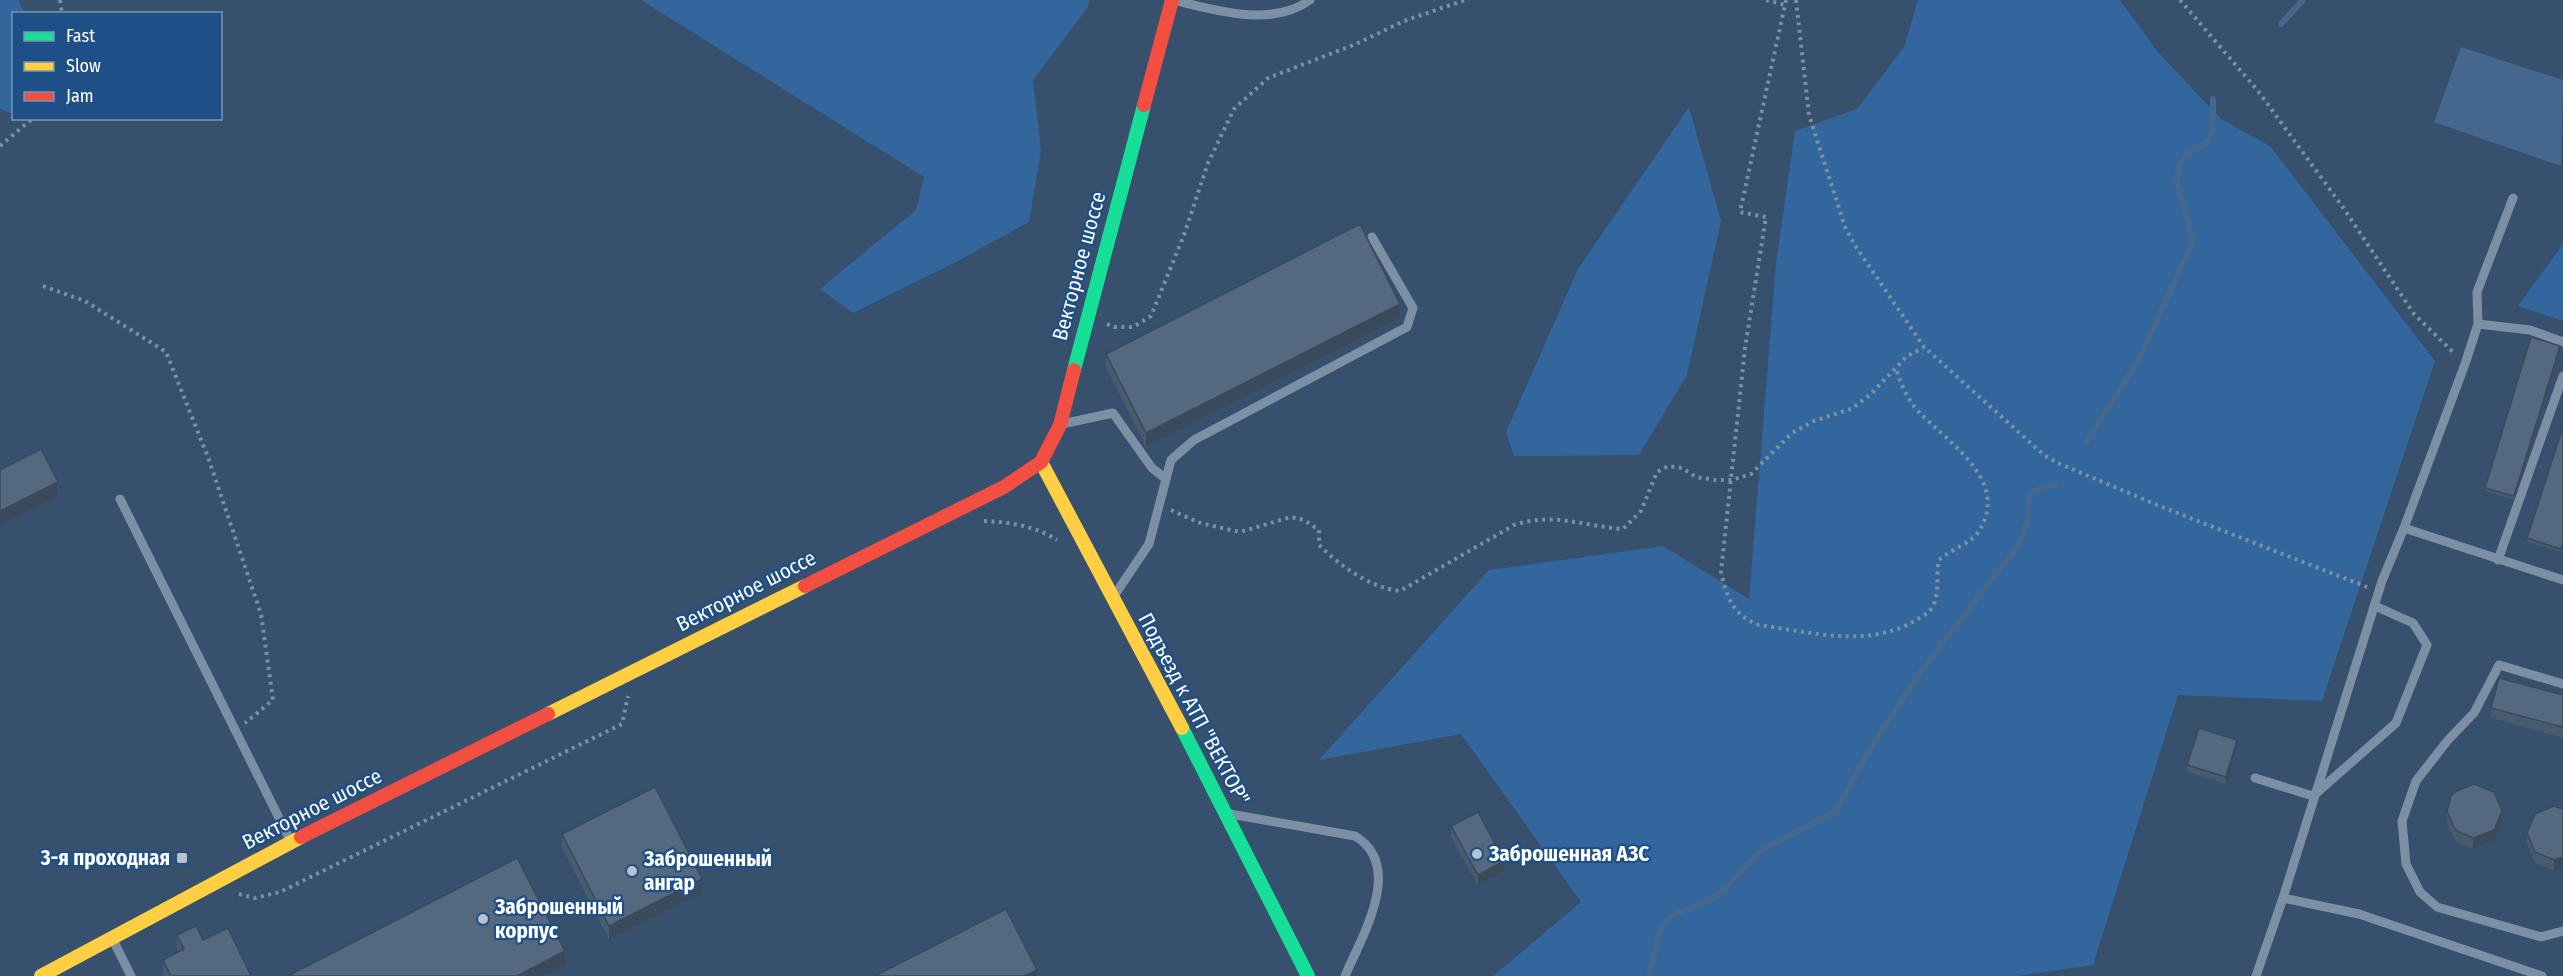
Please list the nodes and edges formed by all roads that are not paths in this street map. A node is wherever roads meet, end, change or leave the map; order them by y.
1 (1172, 0) edge
2 (1310, 0) edge
3 (2513, 198) dead end
4 (1372, 237) dead end
5 (2478, 324) junction
6 (2563, 342) edge
7 (2563, 376) edge
8 (1060, 425) junction
9 (1041, 462) junction
10 (1166, 479) junction
11 (120, 499) dead end
12 (2404, 528) junction
13 (2498, 560) junction
14 (2563, 580) edge
15 (1113, 598) junction
16 (2375, 606) junction
17 (2563, 684) edge
18 (2255, 778) dead end
19 (2313, 796) junction
20 (1225, 813) junction
21 (291, 842) junction
22 (2283, 898) junction
23 (2563, 931) edge
24 (111, 938) junction
25 (41, 976) edge
26 (131, 976) edge
27 (1308, 976) edge
28 (1345, 976) edge
29 (2256, 976) edge
30 (2542, 976) edge

1 - 2 lane
1 - 8 main road, Векторное шоссе
3 - 5 lane
4 - 10 lane
5 - 6 lane
5 - 12 lane
7 - 13 lane
8 - 9 main road, Векторное шоссе
8 - 10 lane
9 - 15 main road, Подъезд к АТП "ВЕКТОР"
9 - 21 main road, Векторное шоссе
10 - 15 lane
11 - 21 lane
12 - 13 lane
12 - 16 lane
13 - 14 lane
15 - 20 main road, Подъезд к АТП "ВЕКТОР"
16 - 19 lane
16 - 19 lane
17 - 23 lane
18 - 19 lane
19 - 22 lane
20 - 27 main road, Подъезд к АТП "ВЕКТОР"
20 - 28 lane
21 - 24 main road, Векторное шоссе
22 - 29 lane
22 - 30 lane
24 - 25 main road, Векторное шоссе
24 - 26 lane

